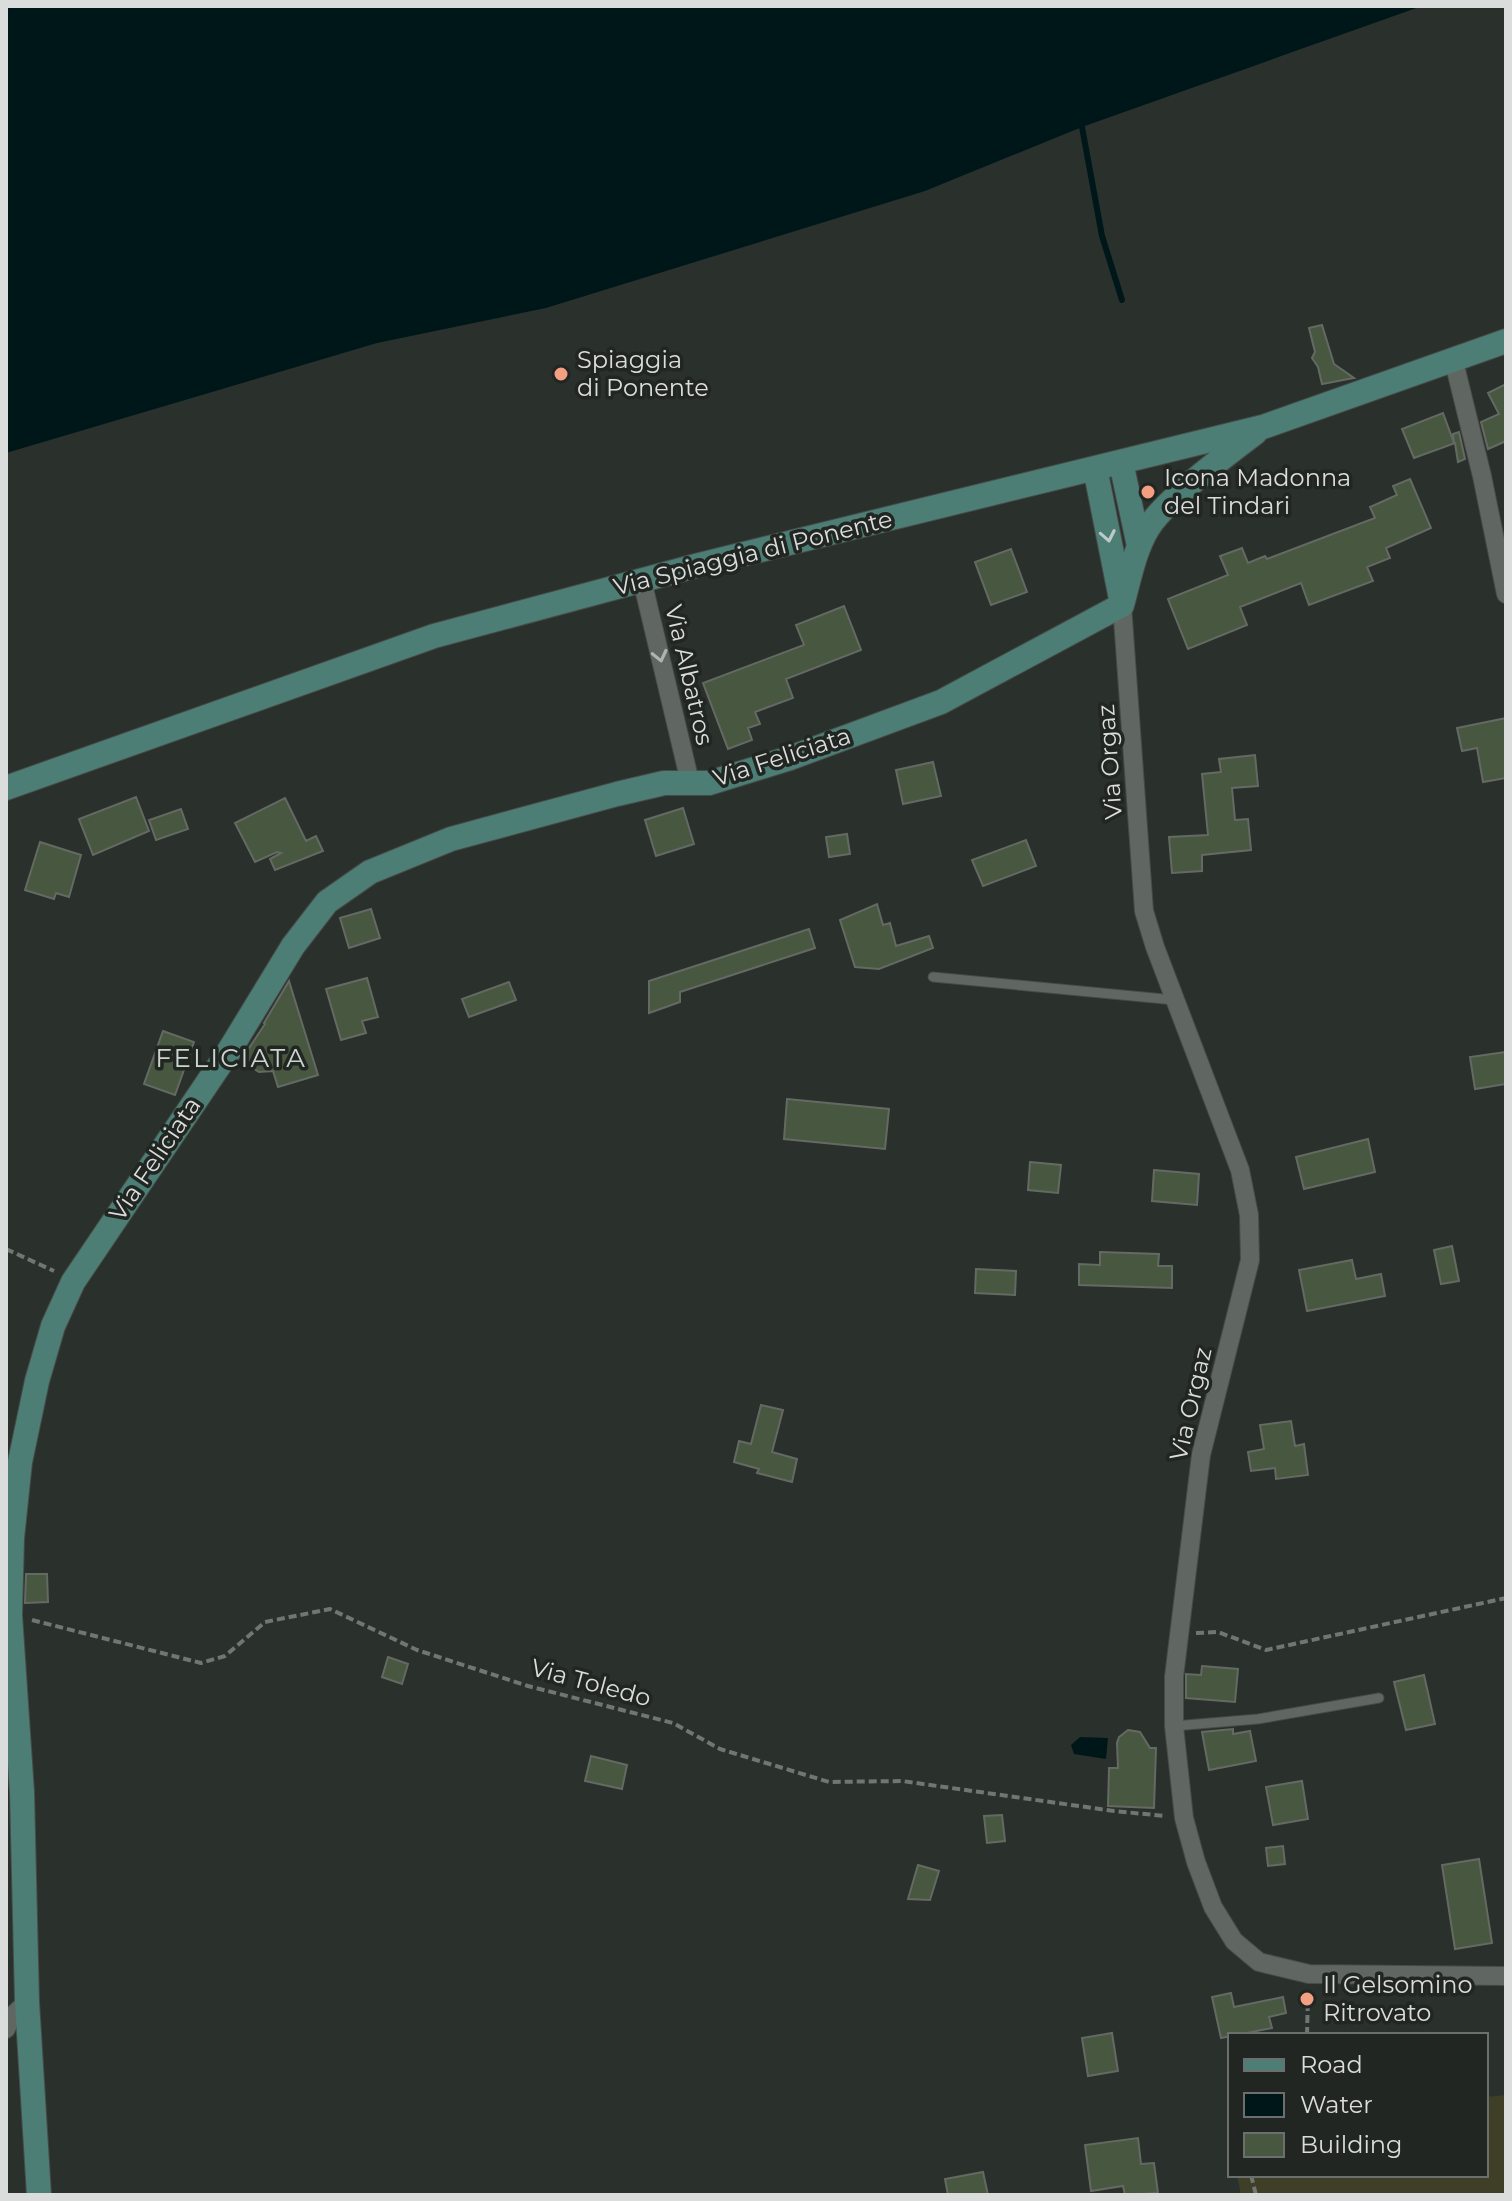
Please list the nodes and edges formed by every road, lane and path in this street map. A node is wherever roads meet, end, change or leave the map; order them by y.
1 (1506, 341) edge
2 (1454, 362) junction
3 (1263, 427) junction
4 (1121, 462) junction
5 (1095, 468) junction
6 (1139, 546) junction
7 (642, 580) junction
8 (1506, 594) edge
9 (1122, 605) junction
10 (690, 782) junction
11 (6, 788) edge
12 (933, 977) dead end
13 (1175, 1000) junction
14 (6, 1249) edge
15 (73, 1282) junction
16 (1506, 1598) edge
17 (10, 1615) junction
18 (1177, 1633) junction
19 (1379, 1698) dead end
20 (1174, 1726) junction
21 (1184, 1818) junction
22 (1309, 1974) junction
23 (1506, 1976) edge
24 (27, 2002) junction
25 (6, 2029) edge
26 (1307, 2033) edge
27 (39, 2195) edge

1 - 2 street, Via Spiaggia di Ponente
2 - 3 street, Via Spiaggia di Ponente
2 - 8 street
3 - 4 street, Via Spiaggia di Ponente
3 - 6 street
4 - 5 street, Via Spiaggia di Ponente
4 - 6 street
5 - 7 street, Via Spiaggia di Ponente
5 -> 9 street
6 - 9 street
7 -> 10 street, Via Albatros
7 - 11 street, Via Spiaggia di Ponente
9 - 10 street, Via Feliciata
9 - 13 street, Via Orgaz
10 - 15 street, Via Feliciata
12 - 13 lane
13 - 18 street, Via Orgaz
14 - 15 path
15 - 17 street, Via Feliciata
16 - 18 path
17 - 21 path, Via Toledo
17 - 24 street, Via Feliciata
18 - 20 street, Via Orgaz
19 - 20 lane
20 - 21 street, Via Orgaz
21 - 22 street, Via Orgaz
22 - 23 street, Via Orgaz
22 - 26 path
24 - 25 street
24 - 27 street, Via Feliciata

